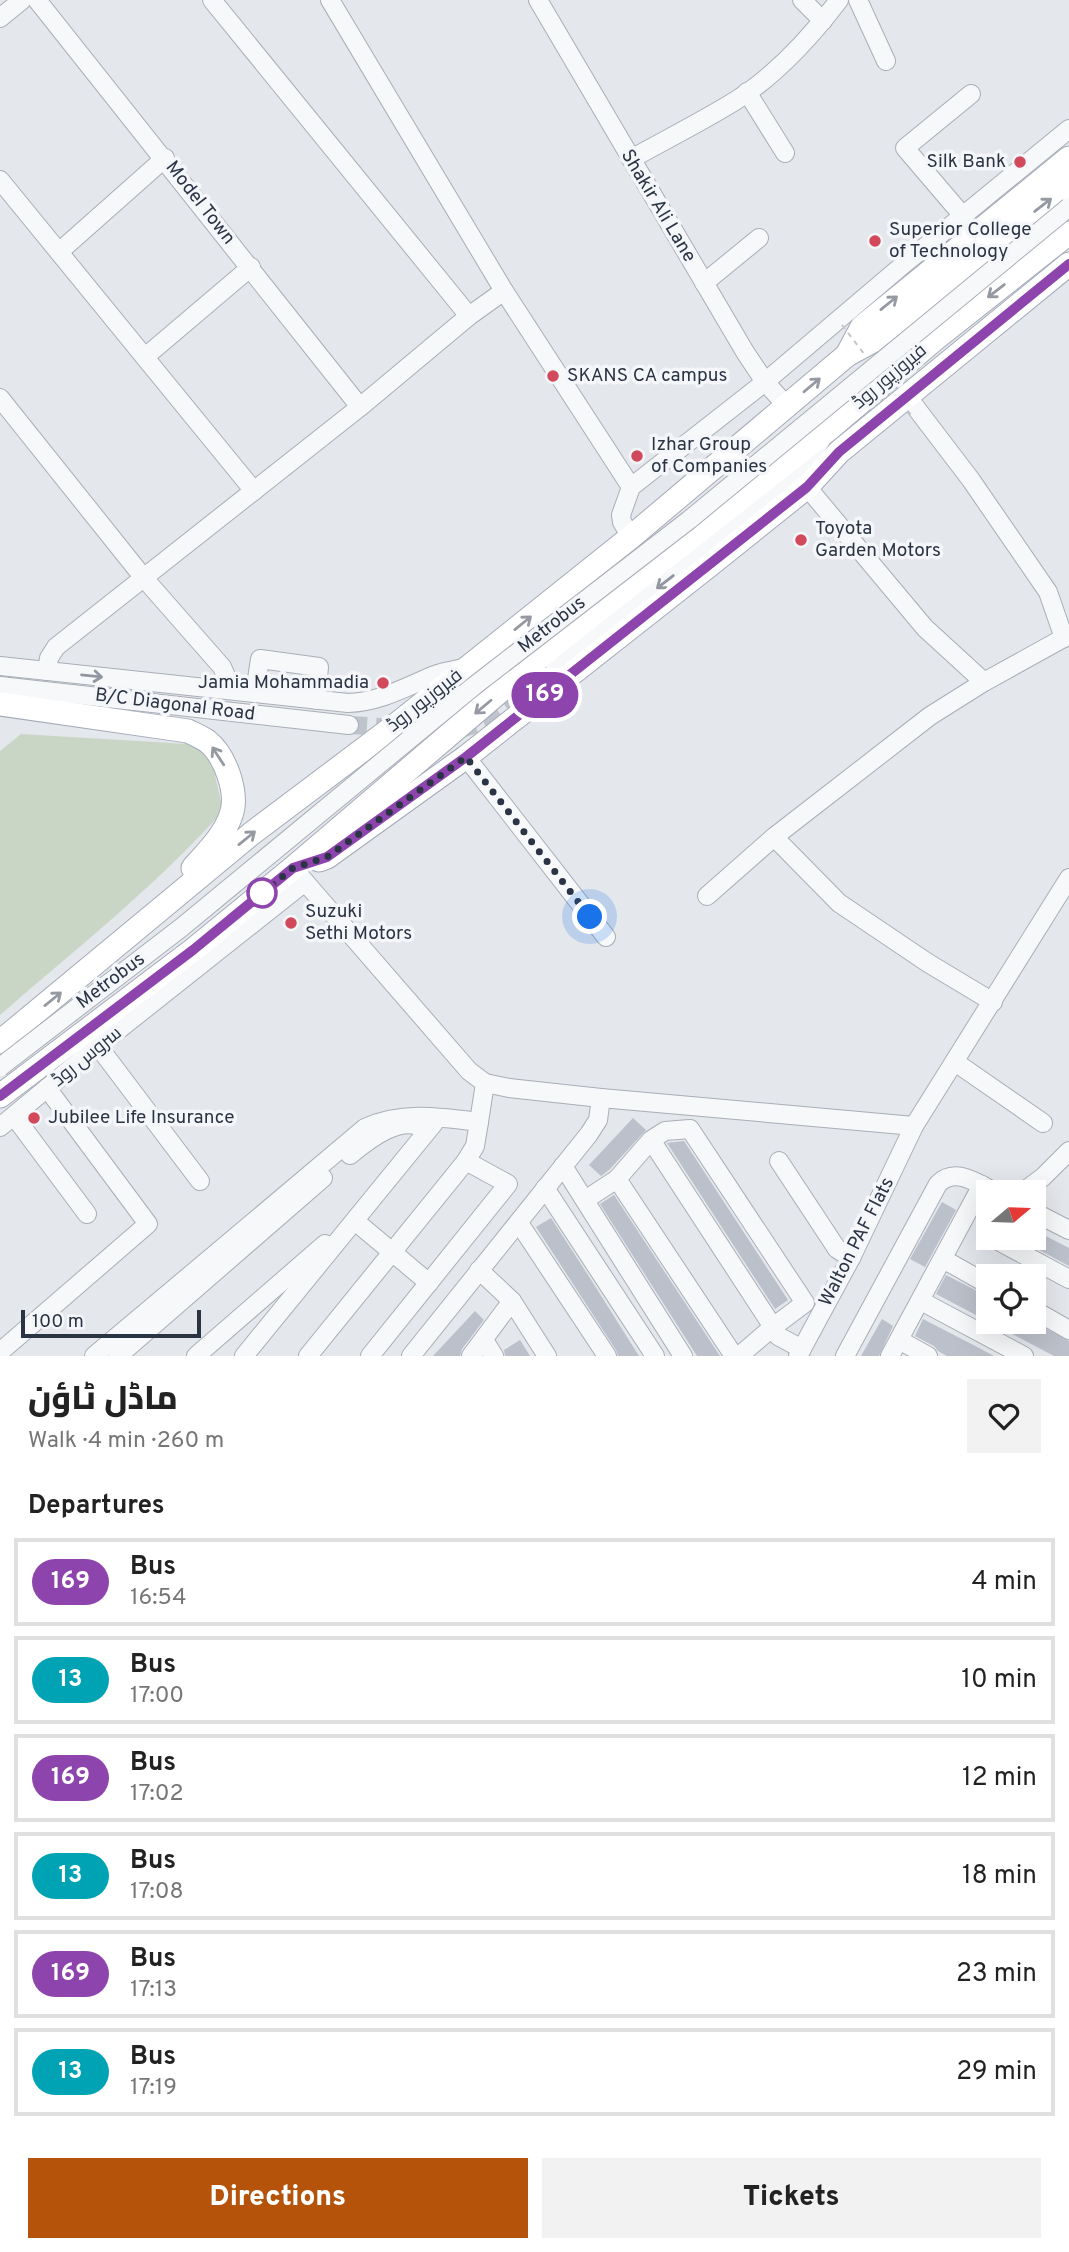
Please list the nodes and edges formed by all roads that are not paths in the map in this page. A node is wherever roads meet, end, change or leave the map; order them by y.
1 (22, 0) edge
2 (37, 0) edge
3 (212, 0) edge
4 (330, 0) edge
5 (538, 0) edge
6 (802, 0) edge
7 (839, 0) edge
8 (858, 0) edge
9 (0, 18) edge
10 (823, 21) junction
11 (886, 61) dead end
12 (747, 92) junction
13 (971, 94) dead end
14 (1069, 129) edge
15 (785, 153) dead end
16 (165, 158) junction
17 (1069, 158) edge
18 (631, 159) junction
19 (0, 180) edge
20 (1069, 184) edge
21 (1069, 207) edge
22 (963, 216) junction
23 (1069, 233) edge
24 (759, 238) dead end
25 (60, 251) junction
26 (1069, 264) edge
27 (251, 267) junction
28 (704, 283) junction
29 (504, 291) junction
30 (468, 316) junction
31 (847, 355) junction
32 (145, 357) junction
33 (765, 382) junction
34 (907, 396) junction
35 (0, 398) edge
36 (787, 406) junction
37 (359, 407) junction
38 (829, 429) junction
39 (839, 452) junction
40 (631, 487) junction
41 (807, 487) junction
42 (254, 491) junction
43 (631, 537) junction
44 (718, 540) junction
45 (143, 577) junction
46 (1067, 636) edge
47 (0, 666) edge
48 (470, 666) junction
49 (555, 670) tunnel mouth
50 (47, 671) junction
51 (984, 681) junction
52 (225, 689) junction
53 (255, 692) junction
54 (316, 700) junction
55 (3, 702) edge
56 (349, 725) tunnel mouth
57 (466, 757) junction
58 (774, 837) junction
59 (299, 875) junction
60 (1069, 878) edge
61 (706, 896) dead end
62 (153, 916) junction
63 (606, 937) dead end
64 (993, 1002) junction
65 (0, 1042) edge
66 (99, 1046) junction
67 (955, 1062) junction
68 (0, 1067) edge
69 (485, 1083) junction
70 (47, 1088) junction
71 (0, 1096) edge
72 (601, 1098) junction
73 (7, 1122) edge
74 (479, 1122) junction
75 (1043, 1122) dead end
76 (431, 1124) junction
77 (914, 1126) junction
78 (651, 1140) junction
79 (1069, 1151) edge
80 (466, 1161) junction
81 (779, 1161) dead end
82 (563, 1166) junction
83 (617, 1179) junction
84 (1039, 1180) edge
85 (200, 1181) dead end
86 (976, 1184) edge
87 (545, 1188) junction
88 (585, 1200) junction
89 (976, 1205) edge
90 (87, 1214) dead end
91 (1046, 1218) edge
92 (355, 1221) junction
93 (963, 1222) junction
94 (519, 1223) junction
95 (976, 1229) edge
96 (1069, 1230) edge
97 (334, 1246) junction
98 (1014, 1250) edge
99 (393, 1252) junction
100 (851, 1258) junction
101 (943, 1259) junction
102 (479, 1270) junction
103 (976, 1278) edge
104 (1069, 1279) edge
105 (429, 1283) junction
106 (512, 1301) junction
107 (920, 1301) junction
108 (1046, 1317) edge
109 (773, 1327) junction
110 (1069, 1330) edge
111 (484, 1340) junction
112 (895, 1348) edge
113 (0, 1352) edge
114 (800, 1353) edge
115 (94, 1356) edge
116 (118, 1356) edge
117 (196, 1356) edge
118 (244, 1356) edge
119 (308, 1356) edge
120 (370, 1356) edge
121 (411, 1356) edge
122 (471, 1356) edge
123 (494, 1356) edge
124 (547, 1356) edge
125 (607, 1356) edge
126 (655, 1356) edge
127 (682, 1356) edge
128 (736, 1356) edge
129 (845, 1356) edge
130 (928, 1356) edge
131 (1024, 1356) edge

1 - 9 street
2 - 16 street, Model Town
3 - 30 street
4 - 29 street
5 - 18 street, Shakir Ali Lane
6 - 10 street
7 - 10 street
8 - 11 street
10 - 12 street
12 - 15 street
12 - 18 street
13 - 22 street
14 - 22 street
16 - 25 street
16 - 27 street, Model Town
31 -> 17 main road, فیروزپور روڈ
18 - 28 street, Shakir Ali Lane
19 - 25 street
31 -> 20 main road, فیروزپور روڈ
21 - 68 street, Metrobus, bridge
22 - 33 street
23 -> 38 main road, فیروزپور روڈ
24 - 28 street
25 - 32 street
26 - 34 main road, فیروزپور روڈ
27 - 32 street
27 - 37 street, Model Town
28 - 33 street, Shakir Ali Lane
29 - 30 street
29 - 40 street
30 - 37 street
36 -> 31 main road, فیروزپور روڈ
32 - 42 street
33 - 36 street, Shakir Ali Lane
33 - 40 street
34 - 39 main road, فیروزپور روڈ
34 - 46 street
35 - 45 street
36 - 43 main road, فیروزپور روڈ
37 - 42 street
38 - 44 street
38 -> 59 main road, فیروزپور روڈ
39 - 41 main road, فیروزپور روڈ
39 - 44 street
40 - 43 street
41 - 51 street
41 - 57 main road, فیروزپور روڈ
42 - 45 street
48 -> 43 main road, فیروزپور روڈ
44 -> 49 street
45 - 50 street
45 - 52 street
46 - 51 street
47 - 50 street
48 - 54 street
62 -> 48 main road, فیروزپور روڈ
50 -> 52 street
51 - 58 street
52 - 53 street
53 - 54 street
53 - 54 street
55 - 56 street, B/C Diagonal Road
62 -> 55 main road
57 - 59 main road, فیروزپور روڈ
57 - 63 street
58 - 61 street
58 - 64 street
59 - 66 street, سروس روڈ
59 - 69 street
59 - 71 main road, فیروزپور روڈ
60 - 64 street, Walton PAF Flats
65 -> 62 main road, فیروزپور روڈ
64 - 67 street, Walton PAF Flats
66 - 70 street, سروس روڈ
66 - 85 street
67 - 75 street
67 - 77 street, Walton PAF Flats
69 - 72 street
69 - 74 street
70 - 73 street, سروس روڈ
70 - 113 street
72 - 77 street
72 - 82 street
73 - 90 street
74 - 76 street
74 - 80 street
76 - 92 street
76 - 115 street
76 - 116 street
77 - 100 street, Walton PAF Flats
78 - 83 street
78 - 109 street
78 - 109 street
79 - 84 street
80 - 99 street
80 - 105 street
81 - 100 street
82 - 87 street
82 - 88 street
83 - 88 street
83 - 128 street
86 - 129 street
87 - 94 street
87 - 126 street
88 - 127 street
89 - 93 street
91 - 96 street
92 - 97 street
92 - 99 street
93 - 95 street
93 - 101 street
94 - 102 street
94 - 125 street
97 - 117 street
97 - 118 street
98 - 104 street
99 - 105 street
99 - 119 street
100 - 114 street, Walton PAF Flats
101 - 103 street
101 - 107 street
102 - 106 street
102 - 121 street
105 - 120 street
106 - 111 street
106 - 124 street
107 - 112 street
107 - 131 street
108 - 110 street
109 - 114 street
109 - 128 street
111 - 122 street
111 - 123 street
112 - 130 street

